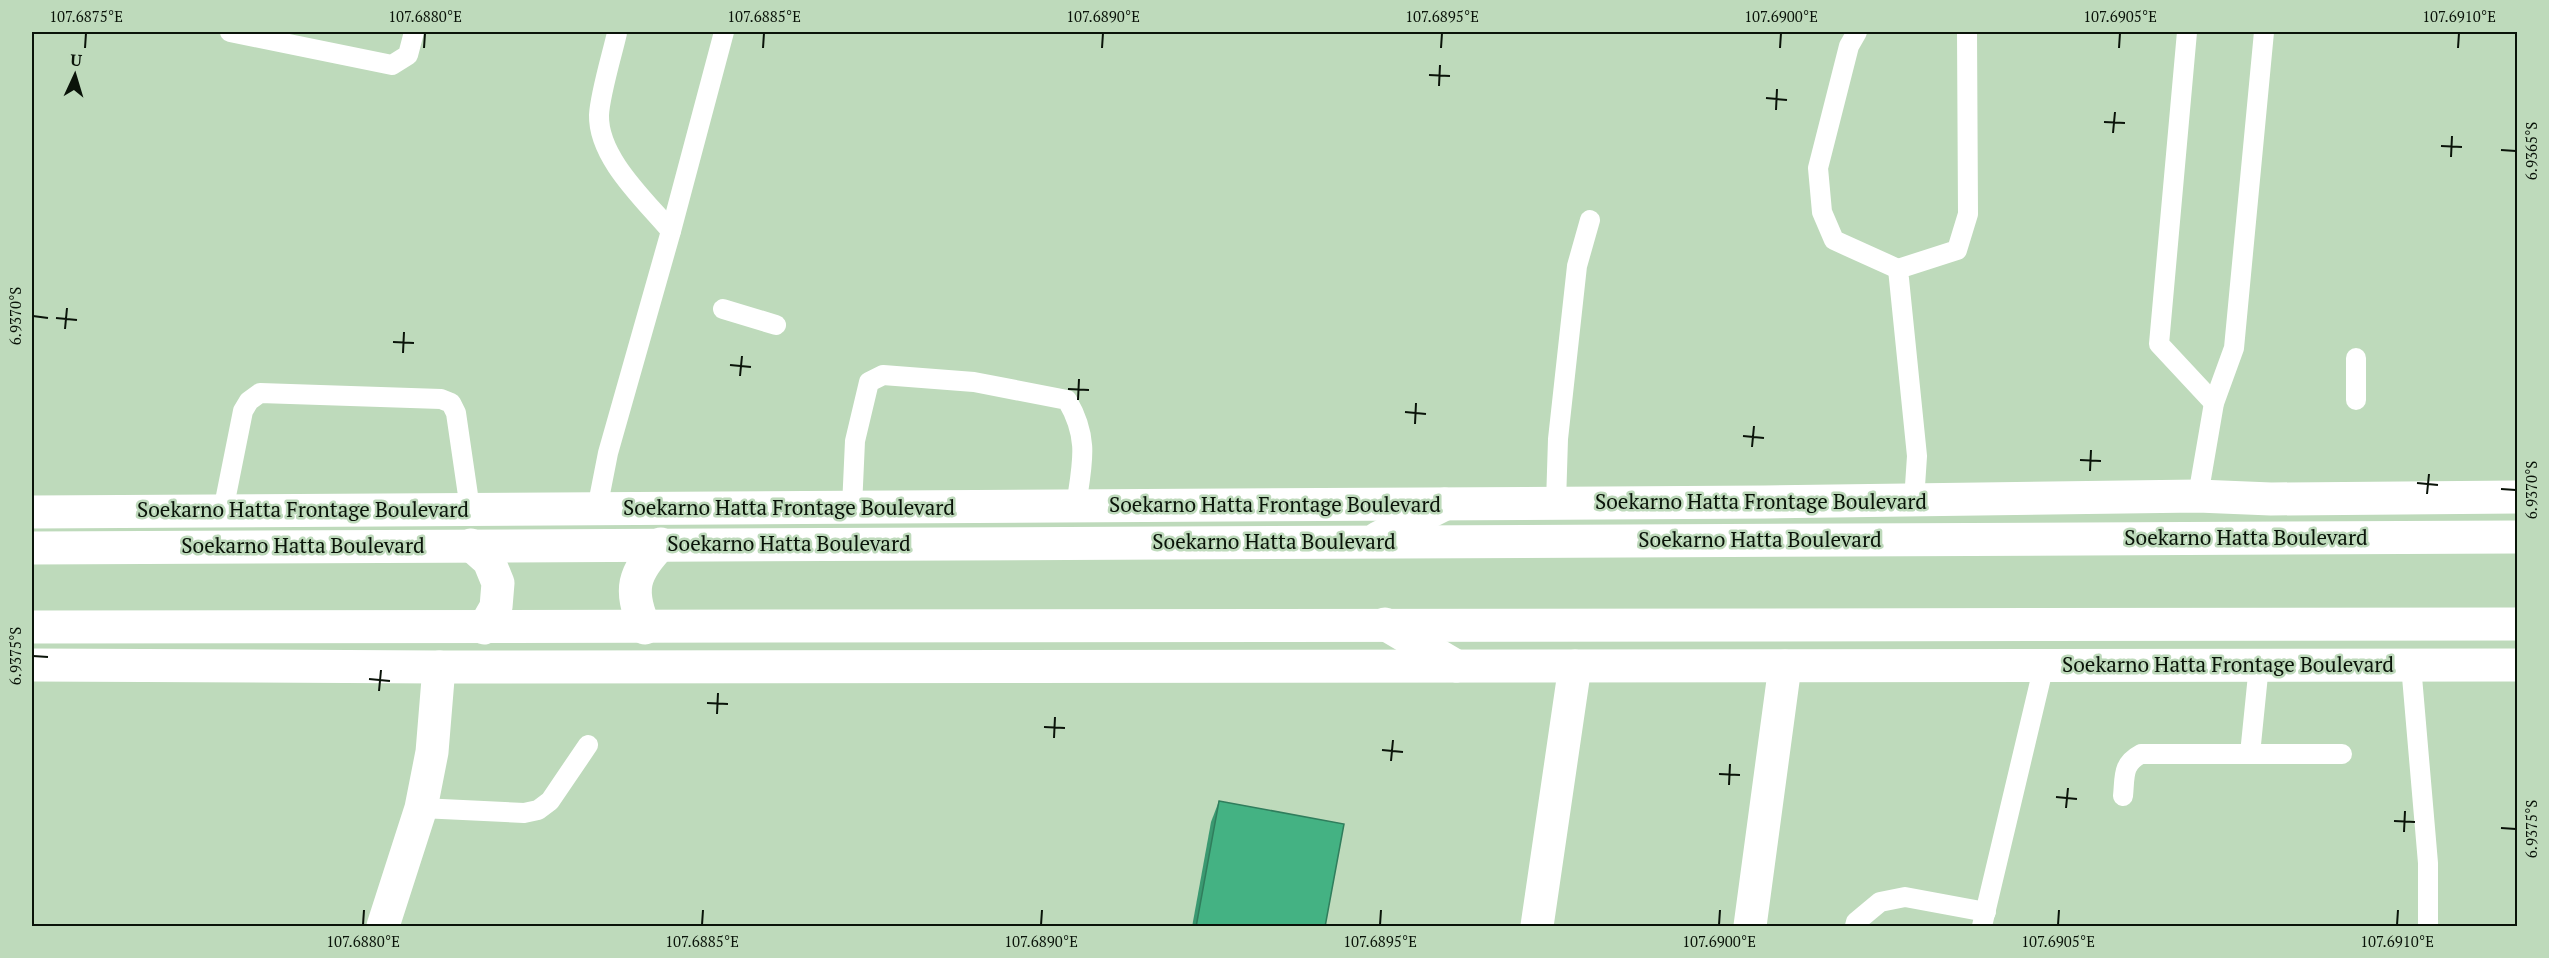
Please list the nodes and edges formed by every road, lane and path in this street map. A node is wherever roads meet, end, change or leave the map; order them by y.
1 (231, 32) edge
2 (414, 32) edge
3 (724, 32) edge
4 (1857, 32) edge
5 (1967, 32) edge
6 (2187, 32) edge
7 (2264, 32) edge
8 (617, 33) dead end
9 (1590, 220) dead end
10 (671, 231) junction
11 (1898, 269) junction
12 (723, 309) dead end
13 (776, 325) dead end
14 (2356, 358) dead end
15 (2356, 400) dead end
16 (2214, 403) junction
17 (2198, 496) junction
18 (2517, 497) edge
19 (1914, 501) junction
20 (1556, 503) junction
21 (1445, 504) junction
22 (1076, 506) junction
23 (852, 507) junction
24 (470, 509) junction
25 (597, 509) junction
26 (223, 511) junction
27 (32, 512) edge
28 (2517, 537) edge
29 (1371, 541) junction
30 (661, 544) junction
31 (471, 545) junction
32 (32, 548) edge
33 (1385, 624) junction
34 (2517, 624) edge
35 (32, 627) edge
36 (484, 628) junction
37 (645, 628) junction
38 (32, 665) edge
39 (2044, 665) junction
40 (2259, 665) junction
41 (2411, 665) junction
42 (2517, 665) edge
43 (1456, 666) junction
44 (1575, 666) junction
45 (1785, 666) junction
46 (439, 667) junction
47 (588, 745) dead end
48 (2250, 754) junction
49 (2342, 754) dead end
50 (2123, 796) dead end
51 (421, 808) junction
52 (1984, 919) edge
53 (383, 927) edge
54 (1537, 927) edge
55 (1750, 927) edge
56 (1855, 927) edge
57 (2428, 927) edge

1 - 2 lane
3 - 10 lane
4 - 11 lane
5 - 11 lane
6 - 16 lane
7 - 16 lane
8 - 10 lane
9 - 20 lane
10 - 25 lane
11 - 19 lane
12 - 13 lane
14 - 15 lane
16 - 17 lane
17 - 18 main road, Soekarno Hatta Frontage Boulevard
17 - 19 main road, Soekarno Hatta Frontage Boulevard
19 - 20 main road, Soekarno Hatta Frontage Boulevard
20 - 21 main road, Soekarno Hatta Frontage Boulevard
21 - 22 main road, Soekarno Hatta Frontage Boulevard
21 - 29 main road
22 - 23 main road, Soekarno Hatta Frontage Boulevard
22 - 23 lane
23 - 25 main road, Soekarno Hatta Frontage Boulevard
24 - 25 main road, Soekarno Hatta Frontage Boulevard
24 - 26 main road, Soekarno Hatta Frontage Boulevard
24 - 26 lane
26 - 27 main road, Soekarno Hatta Frontage Boulevard
28 - 29 main road, Soekarno Hatta Boulevard
29 - 30 main road, Soekarno Hatta Boulevard
30 - 31 main road, Soekarno Hatta Boulevard
30 - 37 main road
31 - 32 main road, Soekarno Hatta Boulevard
31 - 36 main road
33 - 34 main road
33 - 37 main road
33 - 43 main road
35 - 36 main road
36 - 37 main road
38 - 46 main road, Soekarno Hatta Frontage Boulevard
39 - 40 main road, Soekarno Hatta Frontage Boulevard
39 - 45 main road, Soekarno Hatta Frontage Boulevard
39 - 52 lane
40 - 41 main road, Soekarno Hatta Frontage Boulevard
40 - 48 lane
41 - 42 main road, Soekarno Hatta Frontage Boulevard
41 - 57 lane
43 - 44 main road, Soekarno Hatta Frontage Boulevard
43 - 46 main road, Soekarno Hatta Frontage Boulevard
44 - 45 main road, Soekarno Hatta Frontage Boulevard
44 - 54 main road
45 - 55 main road
46 - 51 main road
47 - 51 lane
48 - 49 lane
48 - 50 lane
51 - 53 main road
52 - 56 lane

